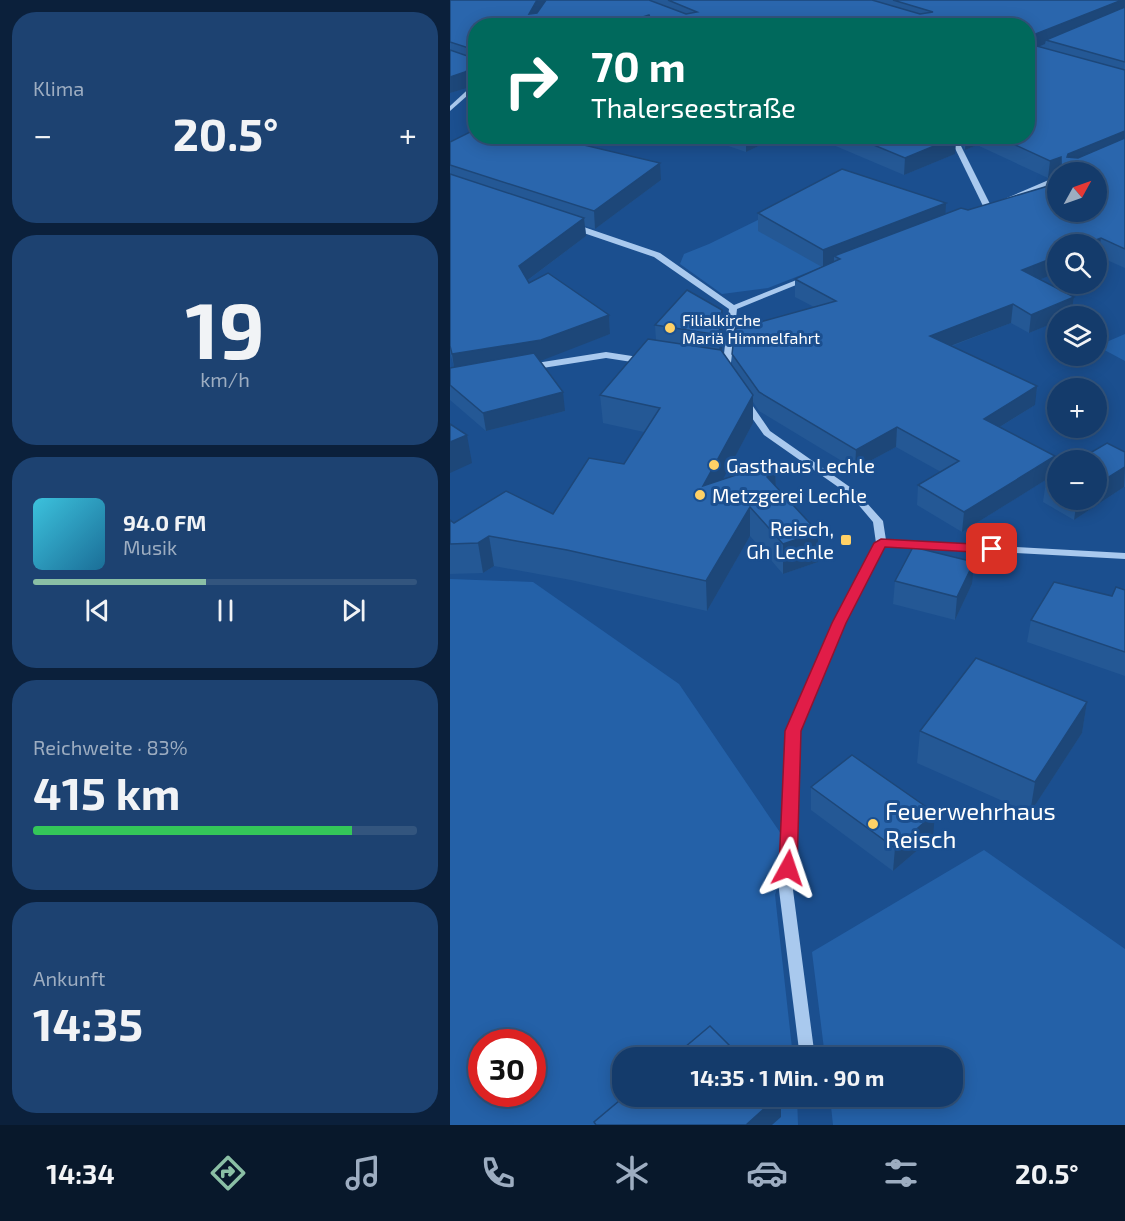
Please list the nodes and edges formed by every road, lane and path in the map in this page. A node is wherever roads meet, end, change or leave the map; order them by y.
1 (468, 92) edge
2 (450, 109) edge
3 (956, 144) edge
4 (1047, 183) edge
5 (988, 208) junction
6 (978, 212) edge
7 (561, 222) edge
8 (819, 274) edge
9 (733, 309) junction
10 (660, 363) edge
11 (517, 369) edge
12 (715, 371) edge
13 (741, 396) edge
14 (881, 543) junction
15 (1125, 556) edge
16 (807, 1047) edge

1 - 2 street
3 - 5 street
4 - 5 street
5 - 6 street
7 - 9 street
8 - 9 street
9 - 12 street
10 - 11 street
13 - 14 street
14 - 15 street
14 - 16 street

